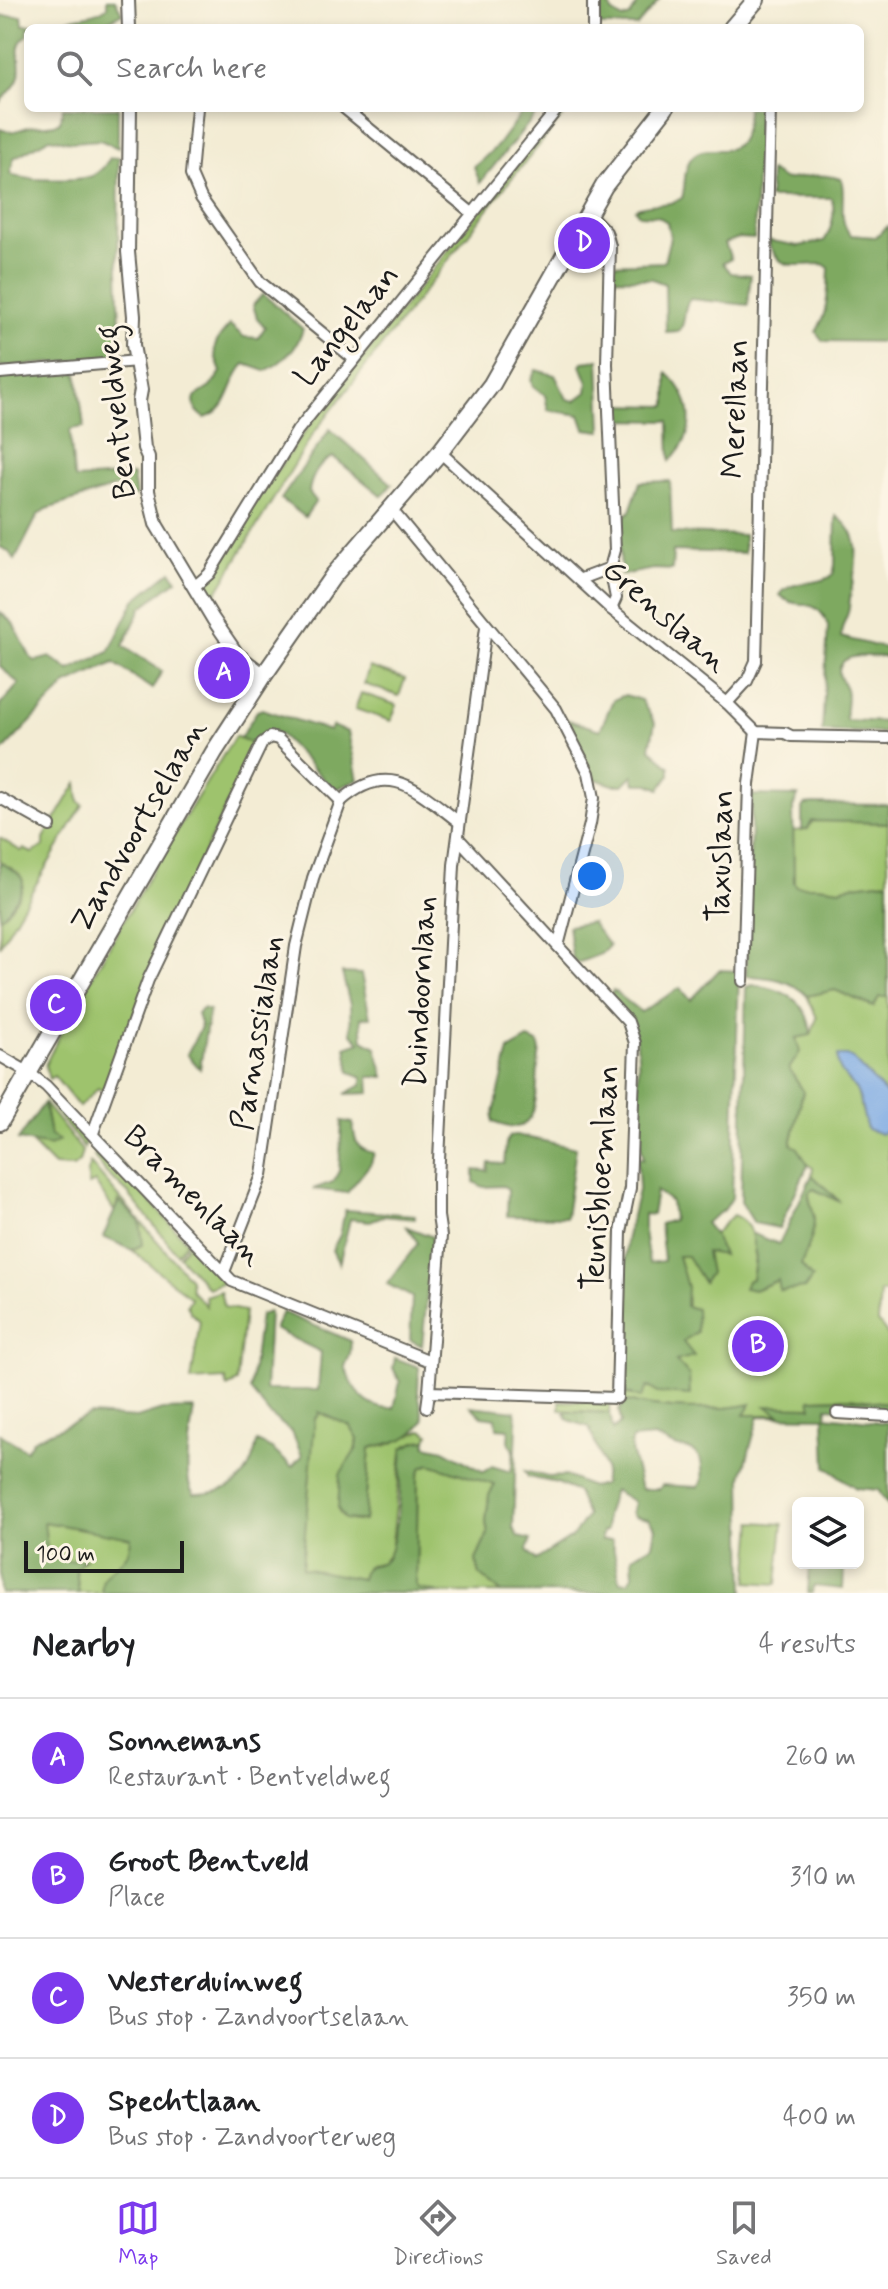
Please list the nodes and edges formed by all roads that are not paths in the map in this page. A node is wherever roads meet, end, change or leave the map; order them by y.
1 (128, 0) edge
2 (593, 0) edge
3 (756, 0) edge
4 (129, 24) edge
5 (593, 24) edge
6 (740, 24) edge
7 (130, 112) edge
8 (197, 112) edge
9 (349, 112) edge
10 (555, 112) edge
11 (662, 112) edge
12 (770, 112) edge
13 (472, 213) junction
14 (588, 213) junction
15 (354, 359) junction
16 (137, 361) junction
17 (0, 373) edge
18 (440, 452) junction
19 (391, 509) junction
20 (610, 568) junction
21 (581, 579) junction
22 (194, 587) junction
23 (611, 609) junction
24 (486, 627) junction
25 (264, 675) junction
26 (727, 703) junction
27 (756, 732) junction
28 (888, 738) edge
29 (0, 798) edge
30 (341, 801) junction
31 (459, 822) junction
32 (50, 826) dead end
33 (458, 838) junction
34 (558, 946) junction
35 (743, 981) dead end
36 (0, 1056) edge
37 (28, 1072) junction
38 (0, 1122) edge
39 (93, 1133) junction
40 (224, 1272) junction
41 (430, 1361) junction
42 (429, 1392) junction
43 (427, 1407) dead end
44 (837, 1413) dead end
45 (888, 1416) edge

1 - 4 street
2 - 5 street
3 - 6 main road
7 - 16 street, Bentveldweg
8 - 15 street
9 - 13 street
10 - 13 street, Langelaan
11 - 14 main road, Zandvoortselaan
12 - 26 street, Merellaan
13 - 15 street, Langelaan
14 - 18 main road, Zandvoortselaan
14 - 20 street
15 - 22 street, Langelaan
16 - 17 street
16 - 22 street, Bentveldweg
18 - 19 main road, Zandvoortselaan
18 - 21 street, Grenslaan
19 - 24 street
19 - 25 main road, Zandvoortselaan
20 - 21 street
20 - 23 street
21 - 23 street, Grenslaan
22 - 25 street, Bentveldweg
23 - 26 street, Grenslaan
24 - 31 street, Duindoornlaan
24 - 34 street
25 - 37 main road, Zandvoortselaan
26 - 27 street, Grenslaan
27 - 28 street
27 - 35 street, Taxuslaan
29 - 32 street
30 - 31 street
30 - 39 street, Zandvoortselaan
30 - 40 street, Parnassialaan
31 - 33 street, Duindoornlaan
33 - 34 street, Teunisbloemlaan
33 - 41 street, Duindoornlaan
34 - 42 street, Teunisbloemlaan
36 - 37 street, Bramenlaan
37 - 38 main road, Zandvoortselaan
37 - 39 street, Bramenlaan
39 - 40 street, Bramenlaan
40 - 41 street, Bramenlaan
41 - 42 street, Duindoornlaan
42 - 43 street, Duindoornlaan
44 - 45 street

